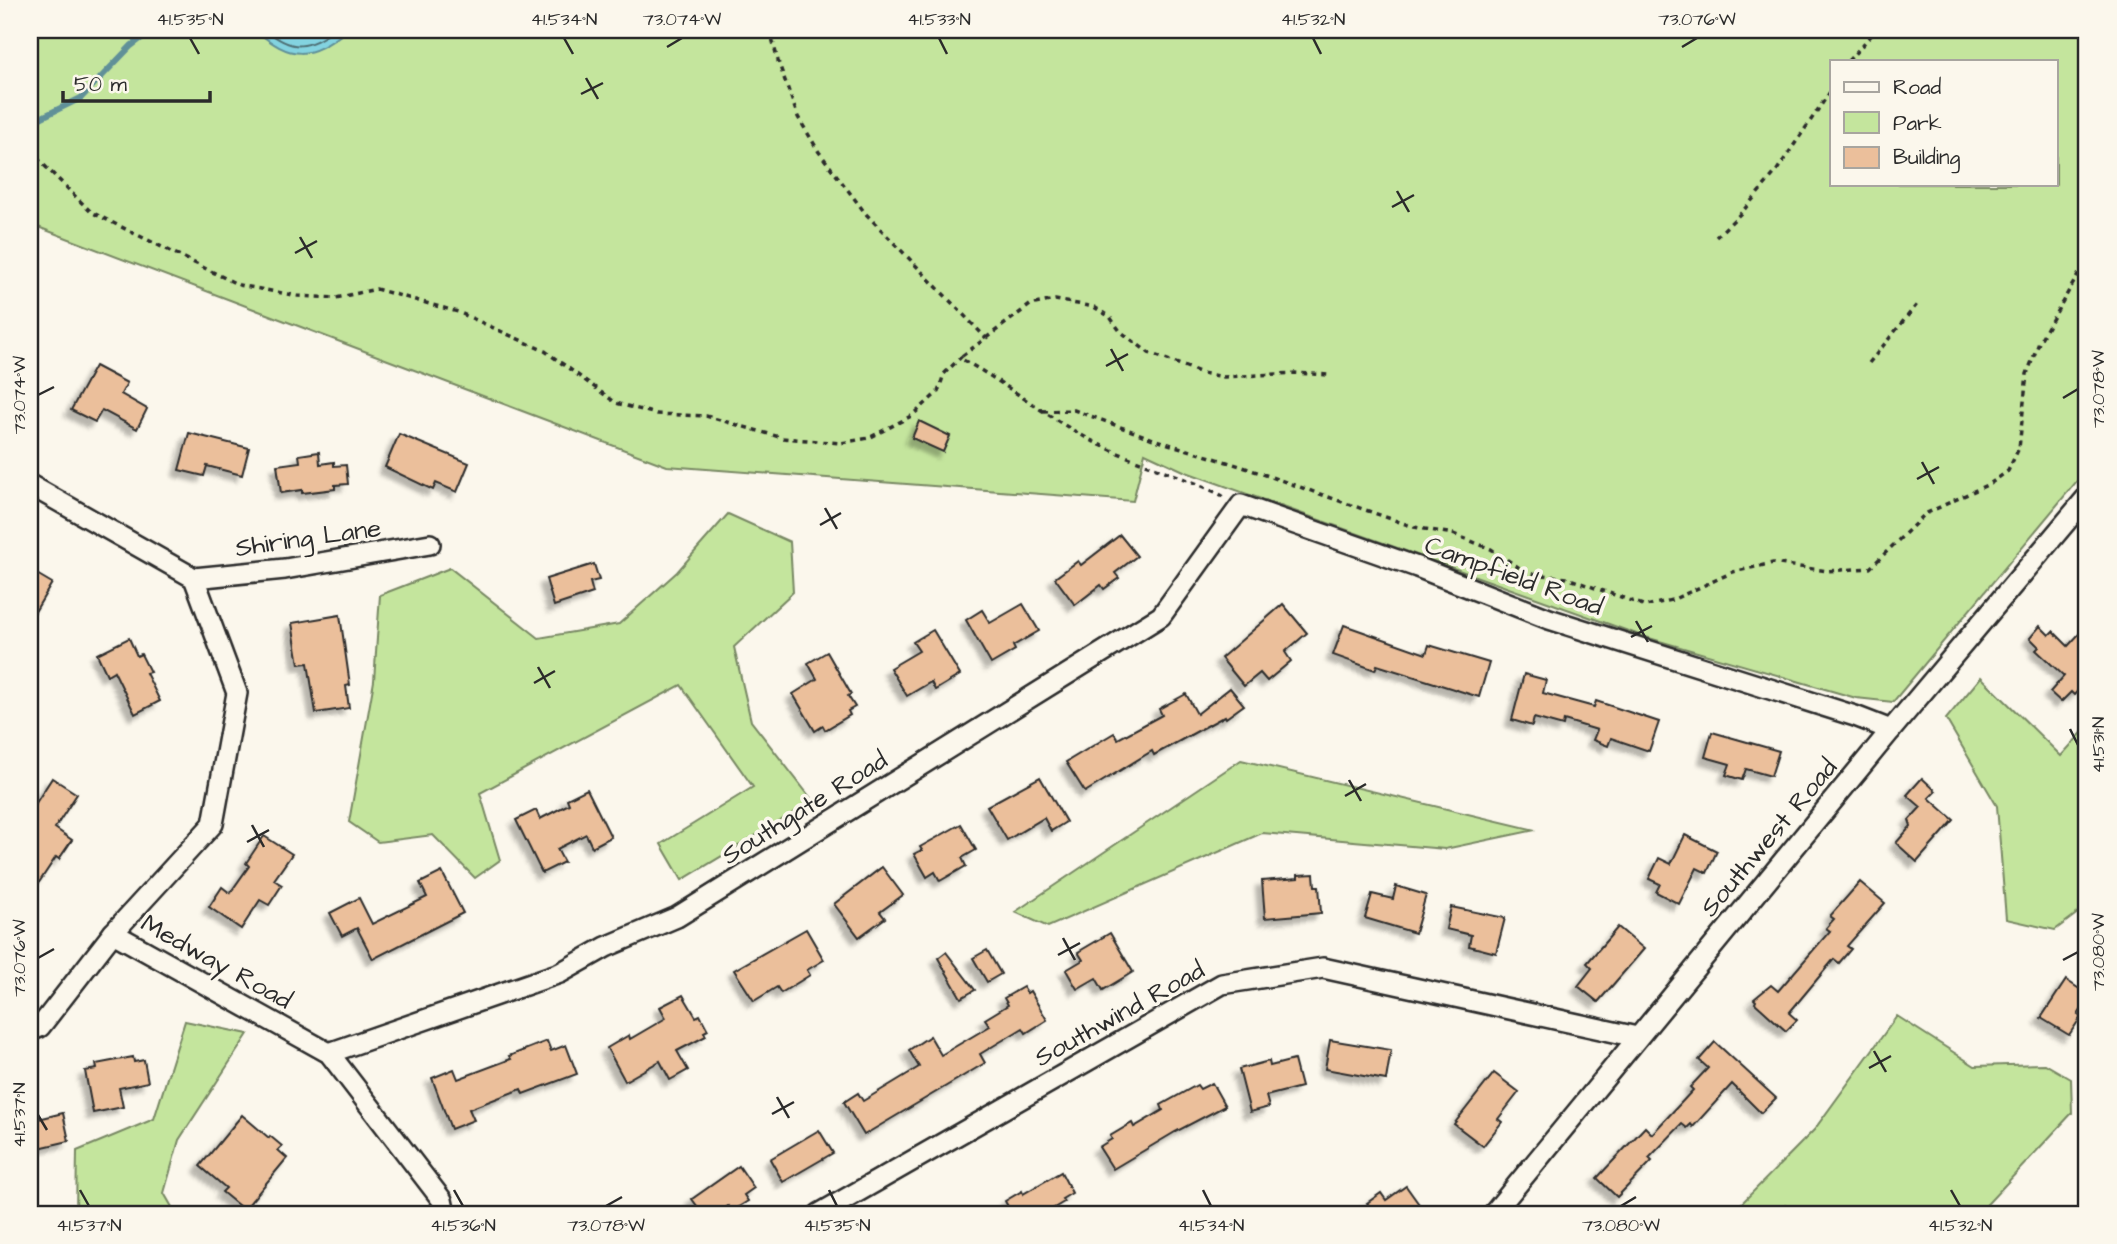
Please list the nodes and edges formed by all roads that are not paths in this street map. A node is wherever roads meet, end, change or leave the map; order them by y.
1 (30, 485) edge
2 (2087, 497) edge
3 (1241, 505) joint
4 (430, 544) dead end
5 (194, 578) junction
6 (1891, 730) junction
7 (113, 933) junction
8 (30, 1031) edge
9 (1637, 1037) junction
10 (328, 1053) junction
11 (445, 1214) edge
12 (819, 1214) edge
13 (1493, 1214) edge

1 - 5 street
2 - 6 street, Southwest Road
3 - 6 street, Campfield Road
3 - 10 street, Southgate Road
4 - 5 street, Shiring Lane
5 - 7 street, Medway Road
6 - 9 street, Southwest Road
7 - 8 street
7 - 10 street, Medway Road
9 - 12 street, Southwind Road
9 - 13 street, Southwest Road
10 - 11 street, Medway Road

